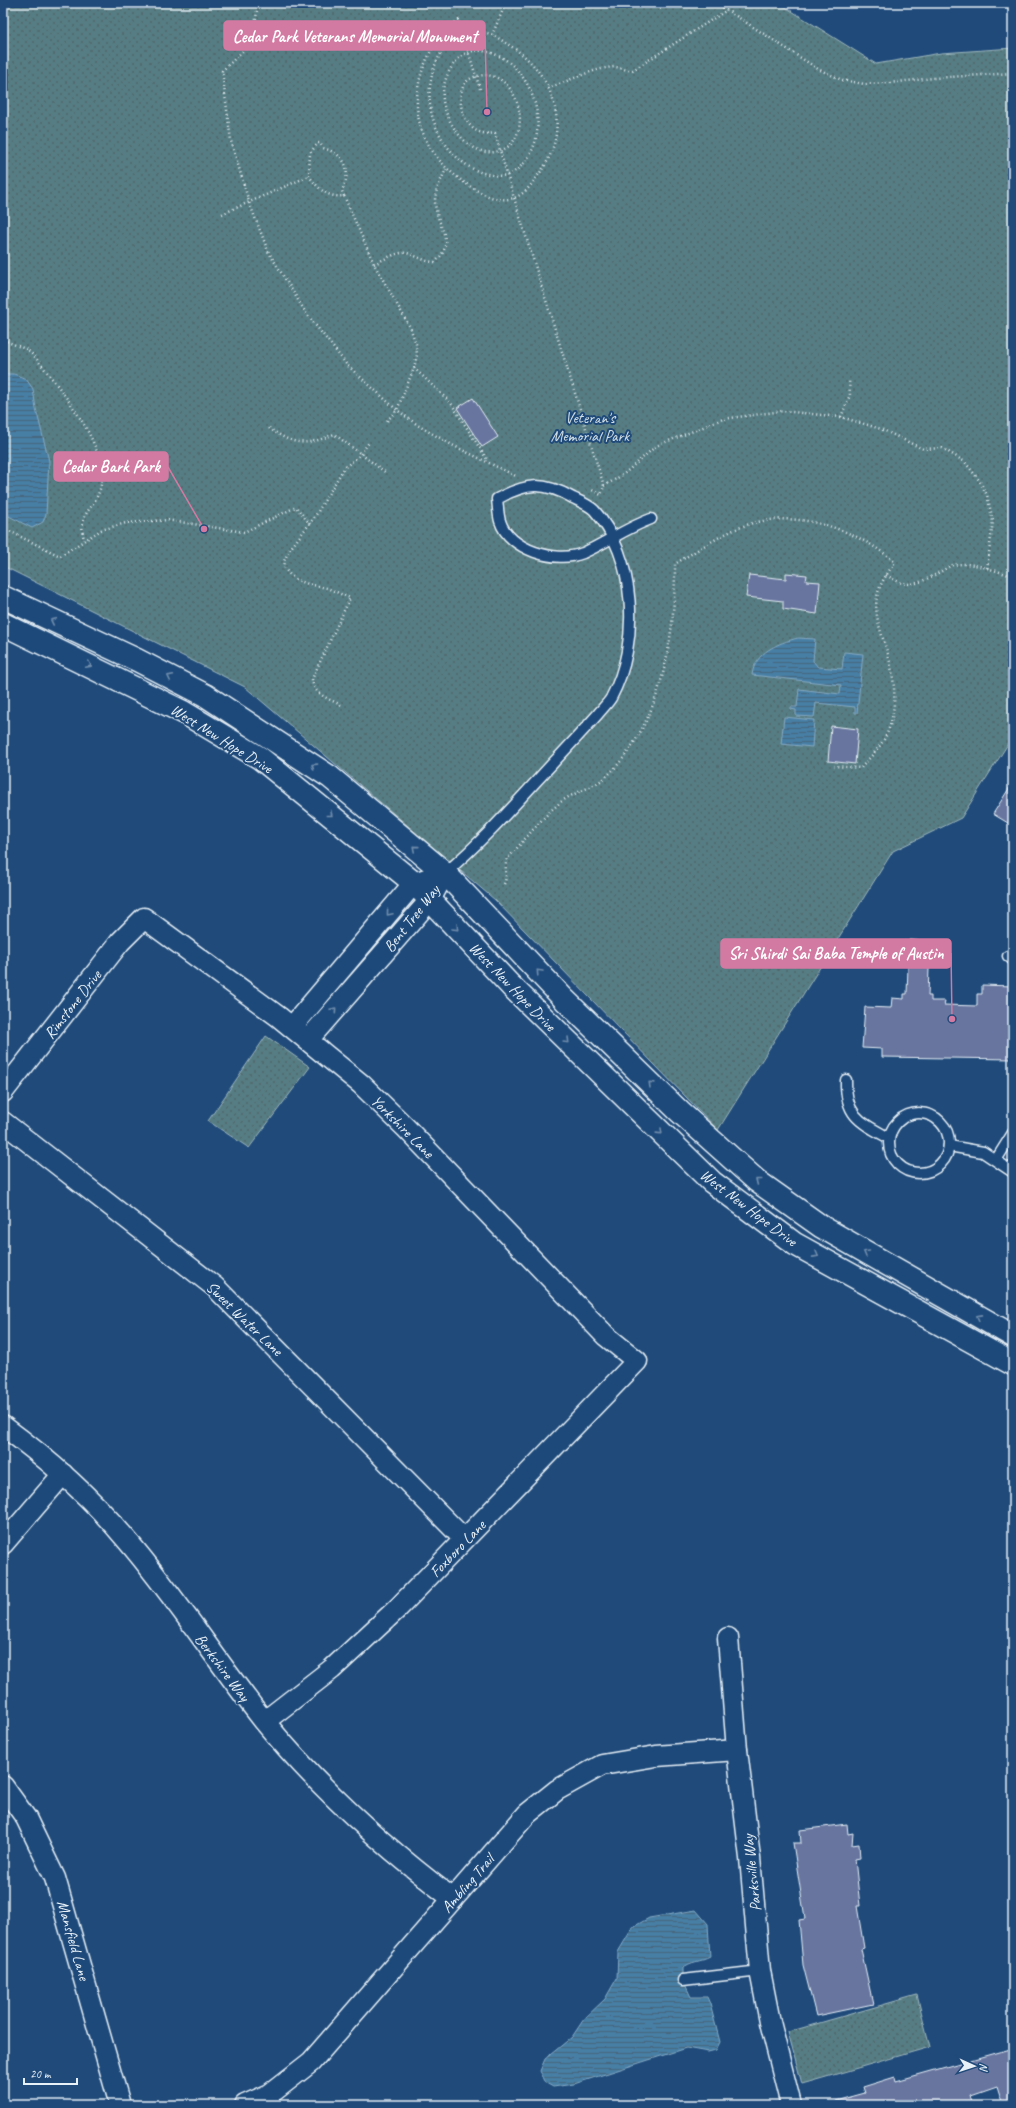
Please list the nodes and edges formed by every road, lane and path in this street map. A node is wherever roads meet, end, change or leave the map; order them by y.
1 (258, 3) edge
2 (506, 3) edge
3 (716, 3) edge
4 (727, 10) junction
5 (463, 35) junction
6 (492, 35) junction
7 (468, 51) junction
8 (1013, 73) edge
9 (476, 76) junction
10 (548, 88) junction
11 (480, 89) dead end
12 (500, 151) junction
13 (446, 169) junction
14 (507, 175) junction
15 (310, 176) junction
16 (344, 196) junction
17 (514, 198) junction
18 (249, 202) junction
19 (222, 214) dead end
20 (374, 264) junction
21 (3, 340) edge
22 (414, 368) junction
23 (849, 380) dead end
24 (397, 410) junction
25 (841, 417) junction
26 (386, 422) dead end
27 (269, 428) dead end
28 (370, 441) dead end
29 (360, 453) junction
30 (488, 462) junction
31 (385, 472) dead end
32 (524, 475) dead end
33 (604, 486) junction
34 (586, 487) dead end
35 (651, 519) dead end
36 (310, 524) junction
37 (3, 528) edge
38 (613, 536) junction
39 (84, 539) junction
40 (987, 569) junction
41 (886, 575) junction
42 (1013, 576) edge
43 (3, 597) edge
44 (3, 624) edge
45 (341, 705) dead end
46 (834, 766) dead end
47 (445, 873) junction
48 (414, 883) junction
49 (504, 884) dead end
50 (430, 900) junction
51 (144, 918) joint
52 (292, 1027) junction
53 (308, 1040) junction
54 (846, 1080) dead end
55 (3, 1092) edge
56 (3, 1122) edge
57 (1013, 1133) edge
58 (889, 1138) junction
59 (949, 1146) junction
60 (996, 1160) junction
61 (1013, 1172) edge
62 (1013, 1336) edge
63 (637, 1361) joint
64 (1013, 1364) edge
65 (3, 1426) edge
66 (63, 1474) junction
67 (464, 1539) junction
68 (3, 1544) edge
69 (728, 1638) dead end
70 (265, 1721) junction
71 (737, 1750) junction
72 (3, 1786) edge
73 (453, 1900) junction
74 (760, 1971) junction
75 (683, 1980) dead end
76 (120, 2105) edge
77 (245, 2105) edge
78 (791, 2105) edge

1 - 18 path
2 - 6 path
3 - 4 path
4 - 8 path
4 - 10 path
5 - 6 path
5 - 7 path
5 - 13 path
5 - 14 path
6 - 10 path
7 - 9 path
7 - 12 path
7 - 14 path
9 - 11 path
9 - 12 path
9 - 12 path
10 - 17 path
12 - 14 path
13 - 17 path
13 - 20 path
14 - 17 path
15 - 16 path
15 - 16 path
15 - 18 path
16 - 20 path
17 - 33 path
18 - 19 path
18 - 24 path
20 - 22 path
21 - 39 path
22 - 24 path
22 - 30 path
23 - 25 path
24 - 26 path
24 - 30 path
25 - 33 path
25 - 40 path
27 - 29 path
28 - 29 path
29 - 31 path
29 - 36 path
30 - 32 path
33 - 34 path
35 - 38 lane
36 - 39 path
36 - 45 path
37 - 39 path
38 - 38 lane
38 - 47 lane
40 - 41 path
40 - 42 path
41 - 46 path
41 - 49 path
47 -> 43 main road, West New Hope Drive
44 -> 48 main road, West New Hope Drive
47 - 48 street, Bent Tree Way
47 - 50 street, Bent Tree Way
62 -> 47 main road, West New Hope Drive
48 - 50 main road, West New Hope Drive
48 -> 52 street, Bent Tree Way
53 -> 50 street, Bent Tree Way
50 -> 64 main road, West New Hope Drive
51 - 52 street, Yorkshire Lane
51 - 55 street, Rimstone Drive
52 - 53 street, Yorkshire Lane
53 - 63 street, Yorkshire Lane
54 - 58 lane
56 - 67 street, Sweet Water Lane
57 - 60 lane
58 - 59 lane
58 - 59 lane
59 - 60 lane
60 - 61 lane
63 - 67 street, Foxboro Lane
65 - 66 street, Berkshire Way
66 - 68 street
66 - 70 street, Berkshire Way
67 - 70 street, Foxboro Lane
69 - 71 street, Parksville Way
70 - 73 street, Berkshire Way
71 - 73 street, Ambling Trail
71 - 74 street, Parksville Way
72 - 76 street, Mansfield Lane
73 - 77 street, Ambling Trail
74 - 75 lane
74 - 78 street, Parksville Way

